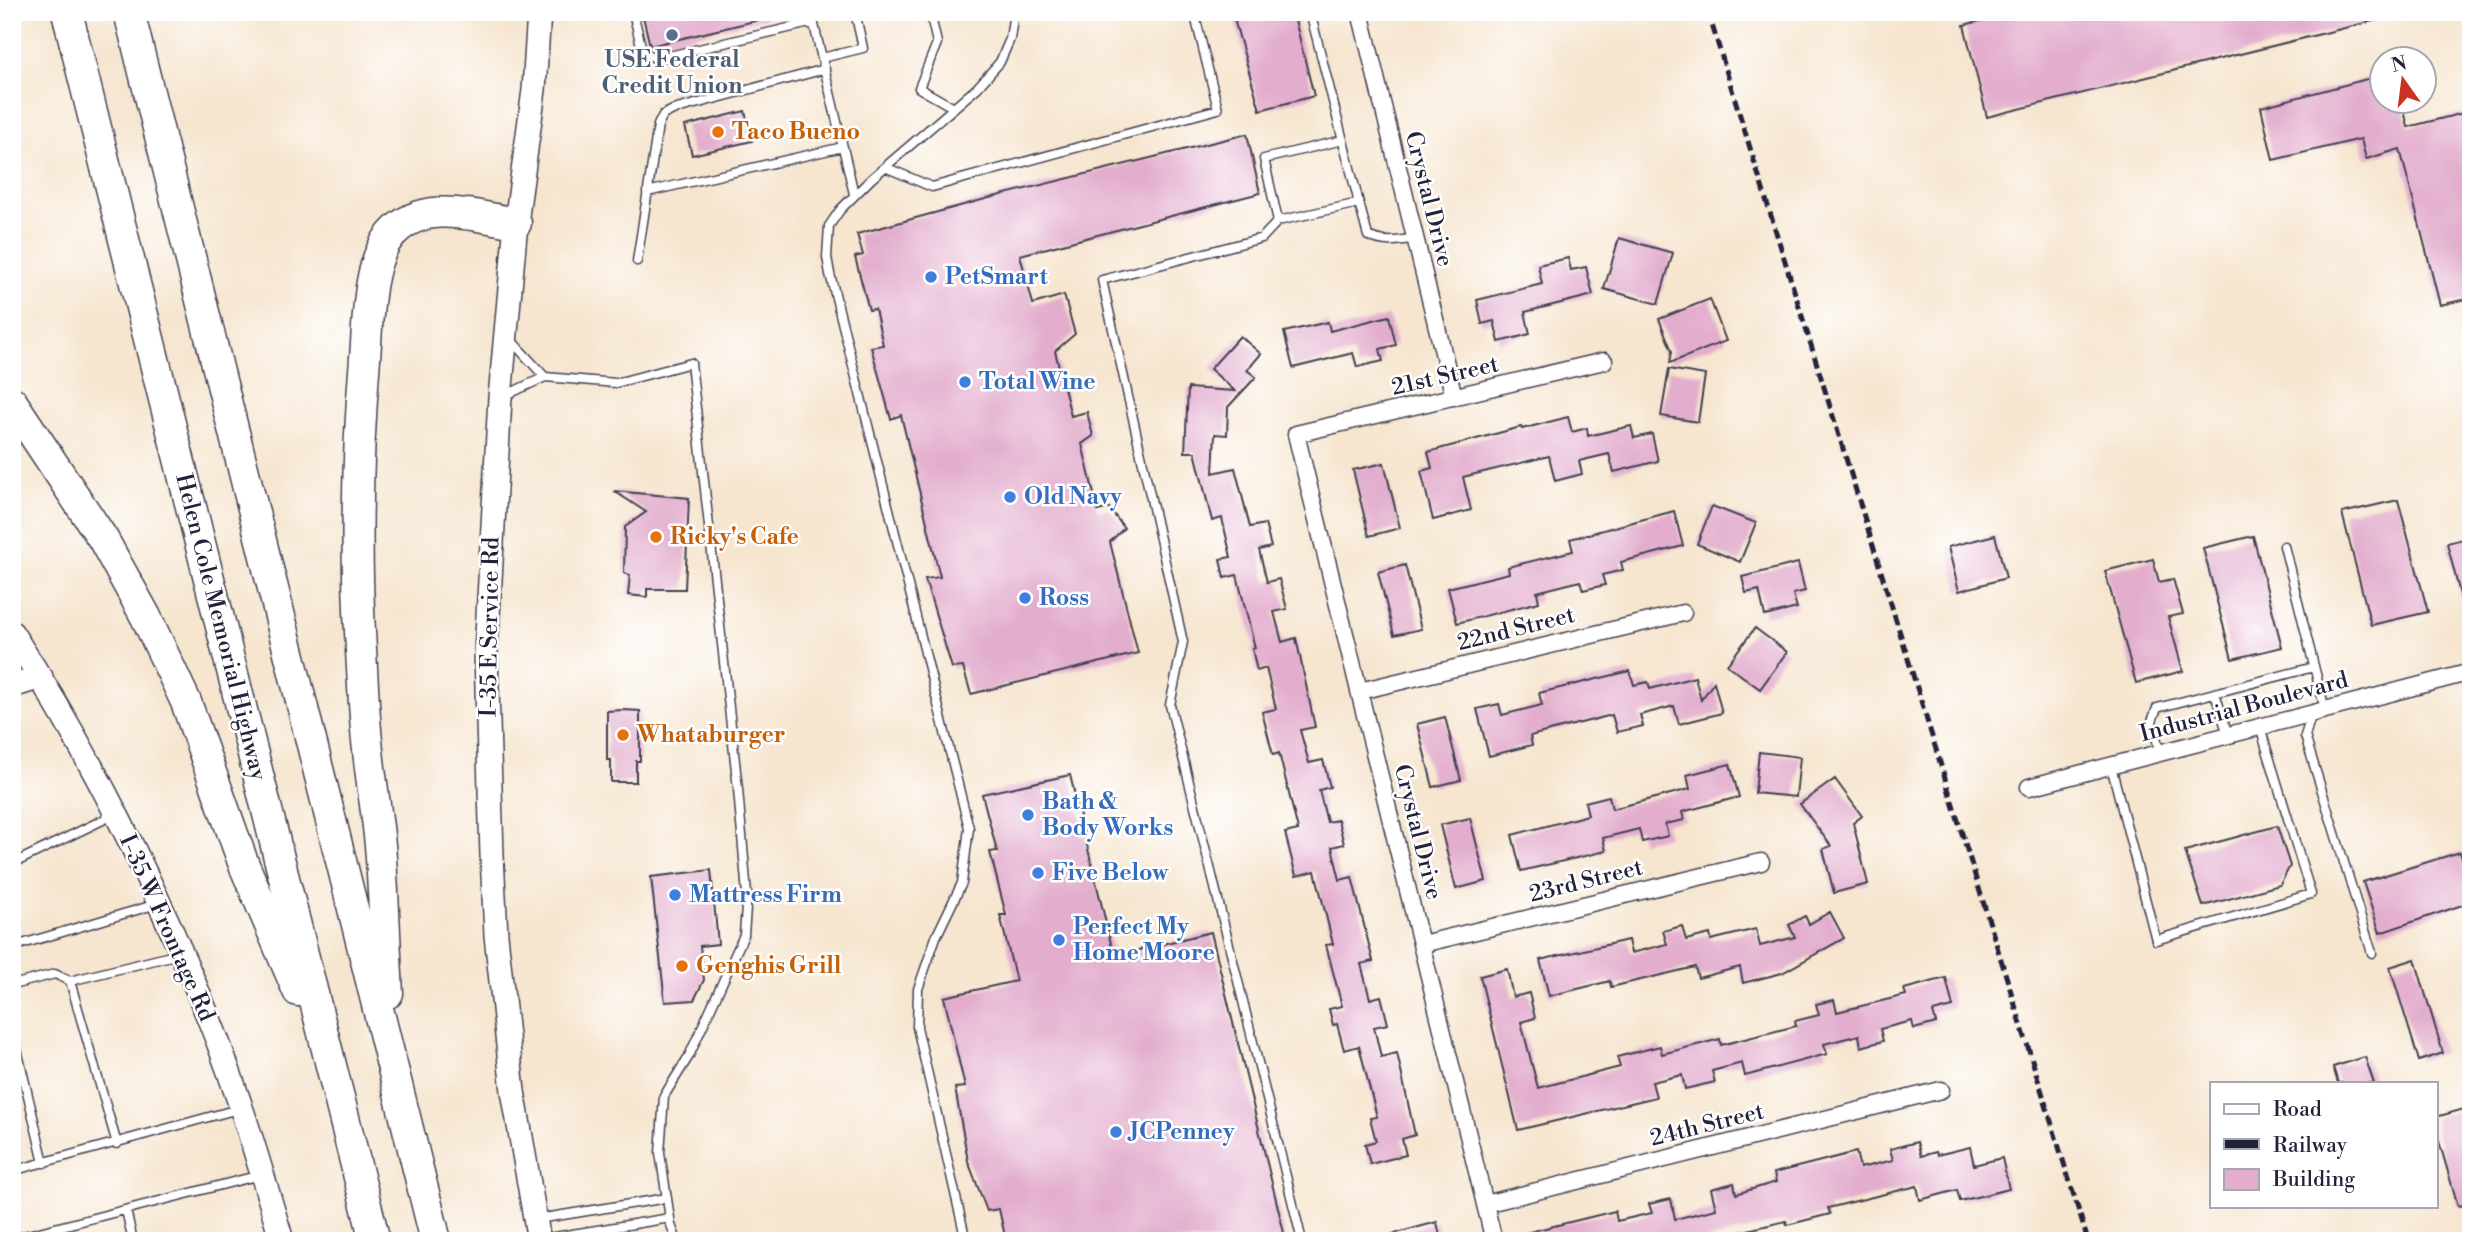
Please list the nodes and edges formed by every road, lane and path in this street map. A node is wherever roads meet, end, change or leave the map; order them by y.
1 (67, 12) edge
2 (129, 12) edge
3 (540, 12) edge
4 (633, 12) edge
5 (811, 12) edge
6 (855, 12) edge
7 (930, 12) edge
8 (1014, 12) edge
9 (1194, 12) edge
10 (1310, 12) edge
11 (1360, 12) edge
12 (814, 22) junction
13 (822, 58) junction
14 (825, 69) junction
15 (954, 108) junction
16 (1343, 140) junction
17 (843, 146) junction
18 (885, 167) junction
19 (647, 192) junction
20 (854, 194) junction
21 (1359, 203) junction
22 (1278, 221) junction
23 (516, 223) junction
24 (1416, 238) junction
25 (637, 261) dead end
26 (506, 334) junction
27 (1604, 361) dead end
28 (545, 377) junction
29 (1454, 397) junction
30 (500, 398) junction
31 (12, 402) edge
32 (1296, 434) joint
33 (2284, 545) dead end
34 (1683, 613) dead end
35 (12, 633) edge
36 (2314, 667) junction
37 (2471, 672) edge
38 (41, 677) junction
39 (12, 686) edge
40 (1360, 691) junction
41 (2215, 692) junction
42 (2318, 711) junction
43 (2260, 727) junction
44 (2228, 735) junction
45 (2160, 753) junction
46 (2111, 766) junction
47 (2029, 787) dead end
48 (116, 814) junction
49 (1761, 862) dead end
50 (12, 864) edge
51 (159, 904) junction
52 (1423, 944) junction
53 (12, 947) edge
54 (2372, 953) dead end
55 (181, 954) junction
56 (70, 981) junction
57 (12, 985) edge
58 (12, 1028) edge
59 (392, 1063) junction
60 (335, 1079) junction
61 (1941, 1090) dead end
62 (241, 1109) junction
63 (117, 1144) junction
64 (44, 1163) junction
65 (12, 1171) edge
66 (262, 1175) junction
67 (667, 1198) junction
68 (1485, 1204) junction
69 (126, 1210) junction
70 (670, 1218) junction
71 (538, 1234) edge
72 (12, 1239) edge
73 (134, 1241) edge
74 (282, 1241) edge
75 (375, 1241) edge
76 (436, 1241) edge
77 (677, 1241) edge
78 (966, 1241) edge
79 (1301, 1241) edge
80 (1494, 1241) edge

1 - 60 highway, Helen Cole Memorial Highway
2 - 59 highway
3 - 23 street, I-35 E Service Rd
4 - 12 lane
5 - 12 lane
6 - 13 lane
7 - 15 lane
8 - 15 lane
9 - 18 lane
10 - 16 lane
11 - 24 street, Crystal Drive
12 - 13 lane
13 - 14 lane
14 - 17 lane
14 - 19 lane
15 - 18 lane
16 - 21 lane
16 - 22 lane
17 - 19 lane
17 - 20 lane
18 - 20 lane
19 - 25 lane
20 - 78 lane
21 - 22 lane
21 - 24 lane
22 - 79 lane
23 - 26 street, I-35 E Service Rd
23 - 59 highway
24 - 29 street, Crystal Drive
26 - 28 lane
26 - 30 street, I-35 E Service Rd
27 - 29 street, 21st Street
28 - 30 lane
28 - 67 lane
29 - 32 street, 21st Street
30 - 71 street, I-35 E Service Rd
31 - 60 highway
32 - 40 street, Crystal Drive
33 - 36 lane
34 - 40 street, 22nd Street
35 - 38 street, I-35 W Frontage Rd
36 - 41 lane
36 - 42 lane
37 - 42 street, Industrial Boulevard
38 - 39 street
38 - 48 street, I-35 W Frontage Rd
40 - 52 street, Crystal Drive
41 - 44 lane
41 - 45 lane
42 - 43 street, Industrial Boulevard
42 - 54 lane
43 - 44 street, Industrial Boulevard
43 - 46 lane
44 - 45 street, Industrial Boulevard
45 - 46 street, Industrial Boulevard
46 - 47 street, Industrial Boulevard
48 - 50 lane
48 - 51 street, I-35 W Frontage Rd
49 - 52 street, 23rd Street
51 - 53 lane
51 - 55 street, I-35 W Frontage Rd
52 - 68 street, Crystal Drive
55 - 56 lane
55 - 62 street, I-35 W Frontage Rd
56 - 57 lane
56 - 63 lane
58 - 64 lane
59 - 76 highway
60 - 75 highway, Helen Cole Memorial Highway
61 - 68 street, 24th Street
62 - 63 lane
62 - 66 street, I-35 W Frontage Rd
63 - 64 lane
64 - 65 lane
66 - 69 lane
66 - 74 street, I-35 W Frontage Rd
67 - 70 lane
67 - 71 lane
68 - 80 street, Crystal Drive
69 - 72 lane
69 - 73 lane
70 - 71 lane
70 - 77 lane

